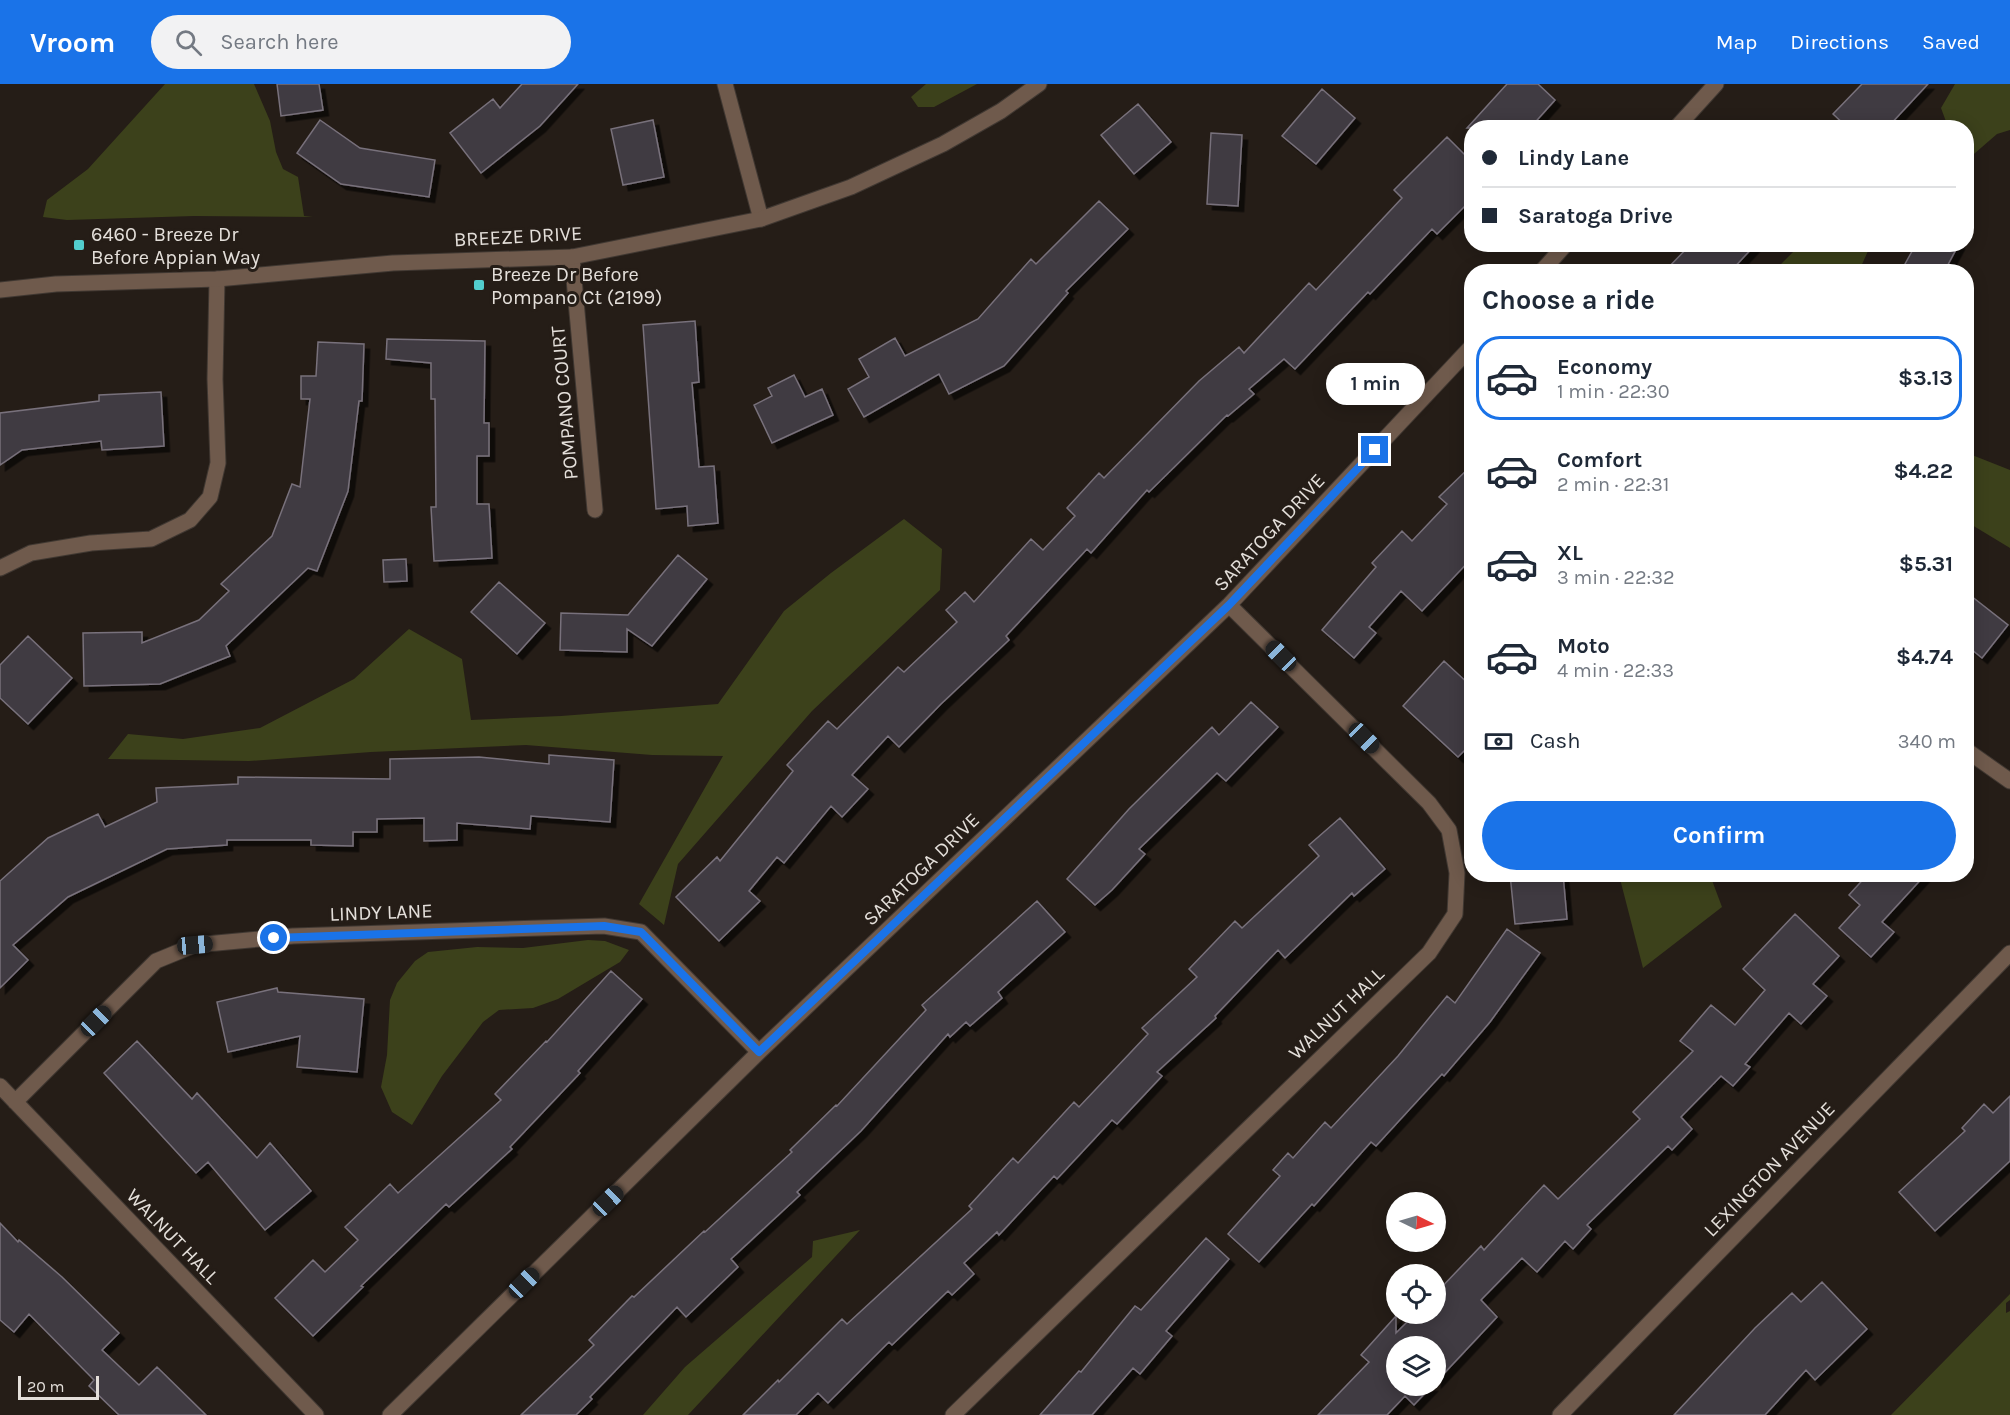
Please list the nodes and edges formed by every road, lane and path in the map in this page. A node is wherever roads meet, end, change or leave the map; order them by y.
1 (726, 84) edge
2 (1039, 84) edge
3 (1716, 84) edge
4 (1683, 120) edge
5 (761, 219) junction
6 (1559, 252) edge
7 (572, 257) junction
8 (1548, 264) edge
9 (217, 279) junction
10 (0, 290) edge
11 (1464, 355) edge
12 (595, 510) dead end
13 (0, 568) edge
14 (1229, 605) junction
15 (1974, 756) edge
16 (2010, 782) edge
17 (2010, 953) edge
18 (759, 1052) junction
19 (0, 1086) edge
20 (15, 1102) junction
21 (316, 1415) edge
22 (390, 1415) edge
23 (953, 1415) edge
24 (1560, 1415) edge

1 - 5 street
2 - 5 street, BREEZE DRIVE
3 - 4 street
5 - 7 street, BREEZE DRIVE
6 - 8 street
7 - 9 street, BREEZE DRIVE
7 - 12 street, POMPANO COURT
9 - 10 street, BREEZE DRIVE
9 - 13 street
11 - 14 street, SARATOGA DRIVE
14 - 18 street, SARATOGA DRIVE
14 - 23 street, WALNUT HALL
15 - 16 street
17 - 24 street, LEXINGTON AVENUE
18 - 20 street, LINDY LANE
18 - 22 street, SARATOGA DRIVE
19 - 20 street, WALNUT HALL
20 - 21 street, WALNUT HALL

